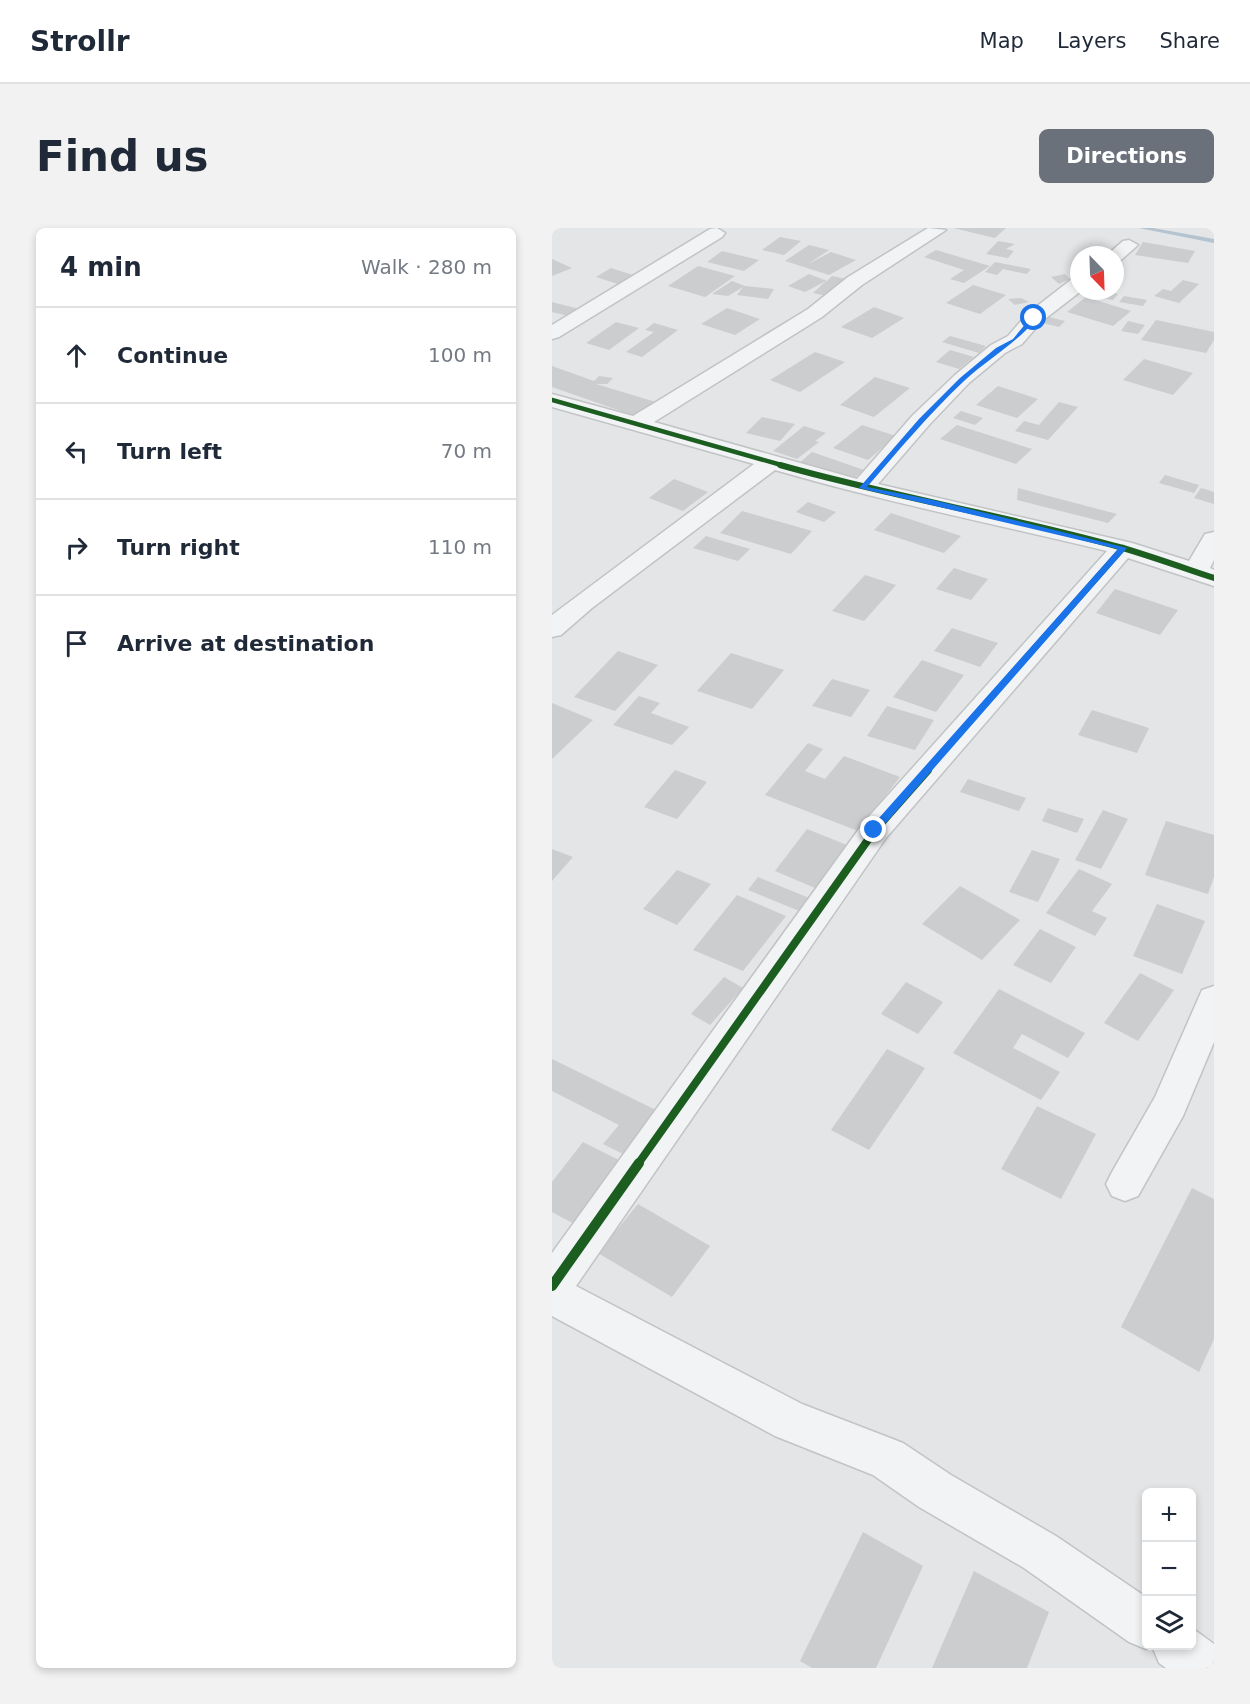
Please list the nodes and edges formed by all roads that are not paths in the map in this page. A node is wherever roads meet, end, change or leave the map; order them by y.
1 (937, 230) dead end
2 (716, 233) dead end
3 (1070, 290) edge
4 (552, 333) edge
5 (554, 402) edge
6 (637, 423) junction
7 (770, 463) junction
8 (862, 488) junction
9 (1214, 539) edge
10 (1123, 548) junction
11 (1204, 575) edge
12 (552, 628) edge
13 (1214, 1000) edge
14 (1125, 1184) dead end
15 (552, 1286) edge
16 (552, 1295) edge
17 (1142, 1621) edge
18 (1182, 1650) edge
19 (1207, 1668) edge

1 - 6 street
2 - 4 street
3 - 8 street
5 - 6 street
6 - 7 street
7 - 8 street
7 - 12 street
8 - 10 street
9 - 11 street
10 - 11 street
10 - 15 street
13 - 14 street
16 - 17 street
18 - 19 street

